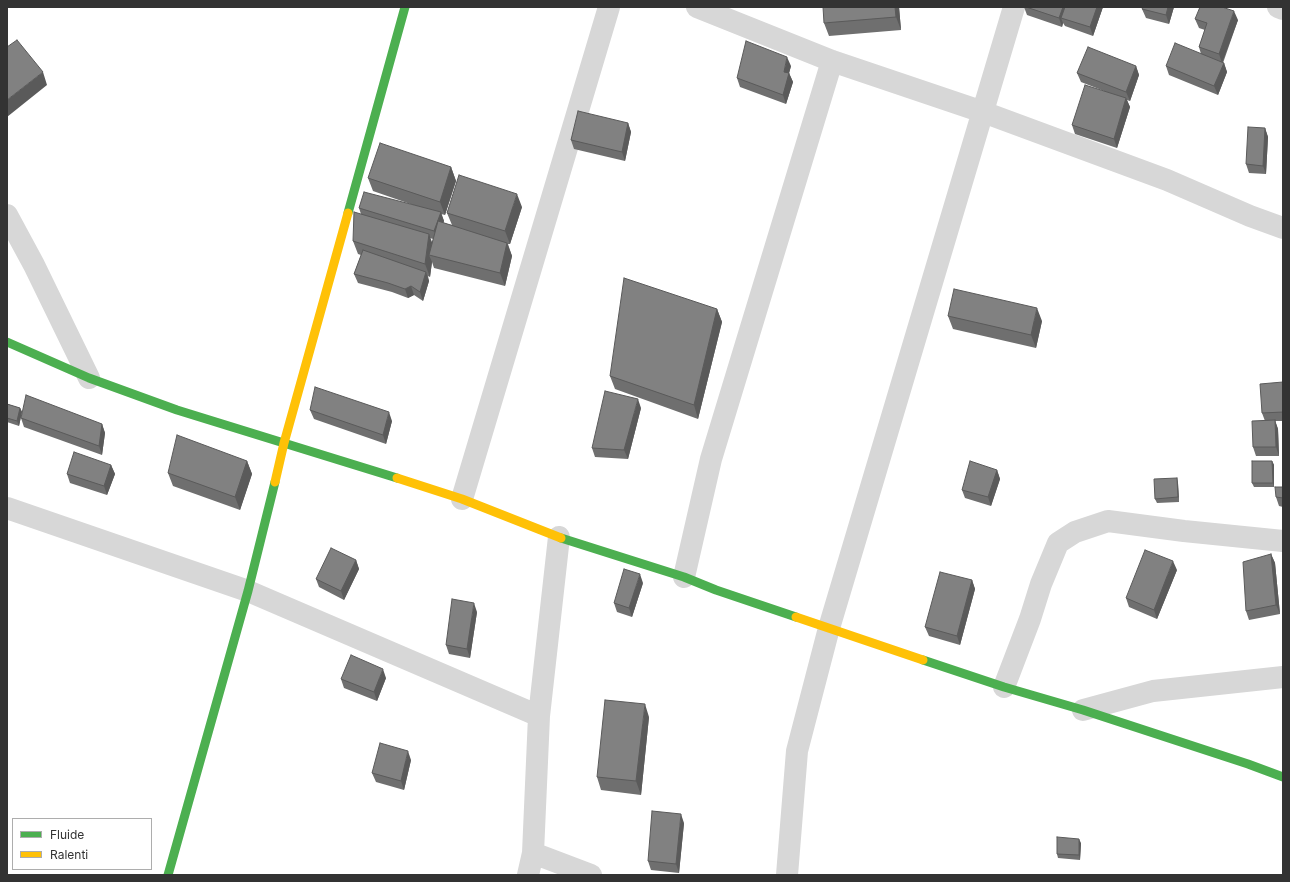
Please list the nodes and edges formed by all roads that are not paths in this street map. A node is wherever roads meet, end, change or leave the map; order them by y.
1 (405, 7) edge
2 (609, 7) edge
3 (697, 7) edge
4 (1014, 7) edge
5 (1278, 7) edge
6 (1283, 9) edge
7 (832, 61) junction
8 (983, 112) junction
9 (7, 215) edge
10 (1283, 228) edge
11 (7, 342) edge
12 (89, 378) junction
13 (284, 443) junction
14 (462, 499) junction
15 (7, 508) edge
16 (559, 537) junction
17 (1283, 541) edge
18 (684, 577) junction
19 (248, 591) junction
20 (829, 628) junction
21 (1283, 677) edge
22 (1004, 687) junction
23 (1083, 710) junction
24 (539, 716) junction
25 (1283, 777) edge
26 (533, 853) junction
27 (168, 875) edge
28 (528, 875) edge
29 (591, 875) edge
30 (787, 875) edge

1 - 13 street
2 - 14 street
3 - 7 street
4 - 8 street
5 - 6 street
7 - 8 street
7 - 18 street
8 - 10 street
8 - 20 street
9 - 12 street
11 - 12 street
12 - 13 street
13 - 14 street
13 - 19 street
14 - 16 street
15 - 19 street
16 - 18 street
16 - 24 street
17 - 22 street
18 - 20 street
19 - 24 street
19 - 27 street
20 - 22 street
20 - 30 street
21 - 23 street
22 - 23 street
23 - 25 street
24 - 26 street
26 - 28 street
26 - 29 street

